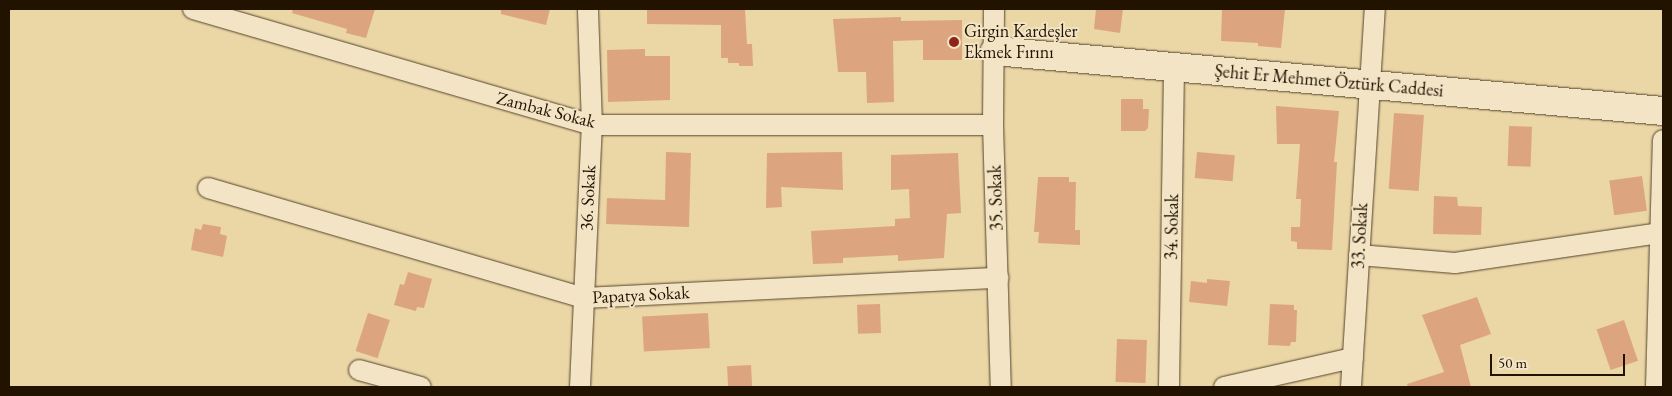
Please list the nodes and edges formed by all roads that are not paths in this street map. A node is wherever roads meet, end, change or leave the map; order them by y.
1 (588, 9) edge
2 (994, 9) edge
3 (1375, 9) edge
4 (197, 11) edge
5 (995, 51) junction
6 (1174, 66) junction
7 (1368, 84) junction
8 (1663, 111) edge
9 (592, 125) junction
10 (993, 125) junction
11 (1663, 140) edge
12 (208, 188) dead end
13 (1660, 233) junction
14 (1359, 255) junction
15 (999, 278) junction
16 (583, 298) junction
17 (1353, 358) junction
18 (359, 370) dead end
19 (421, 387) edge
20 (580, 387) edge
21 (1002, 387) edge
22 (1169, 387) edge
23 (1224, 387) edge
24 (1351, 387) edge
25 (1656, 387) edge

1 - 9 street, 36. Sokak
2 - 5 street, 35. Sokak
3 - 7 street, 33. Sokak
4 - 9 street, Zambak Sokak
5 - 6 street, Şehit Er Mehmet Öztürk Caddesi
5 - 10 street, 35. Sokak
6 - 7 street, Şehit Er Mehmet Öztürk Caddesi
6 - 22 street, 34. Sokak
7 - 8 street, Şehit Er Mehmet Öztürk Caddesi
7 - 14 street, 33. Sokak
9 - 10 street, Zambak Sokak
9 - 16 street, 36. Sokak
10 - 15 street, 35. Sokak
11 - 13 street
12 - 16 street, Papatya Sokak
13 - 14 street
13 - 25 street
14 - 17 street, 33. Sokak
15 - 16 street, Papatya Sokak
15 - 21 street, 35. Sokak
16 - 20 street, 36. Sokak
17 - 23 street
17 - 24 street, 33. Sokak
18 - 19 street

